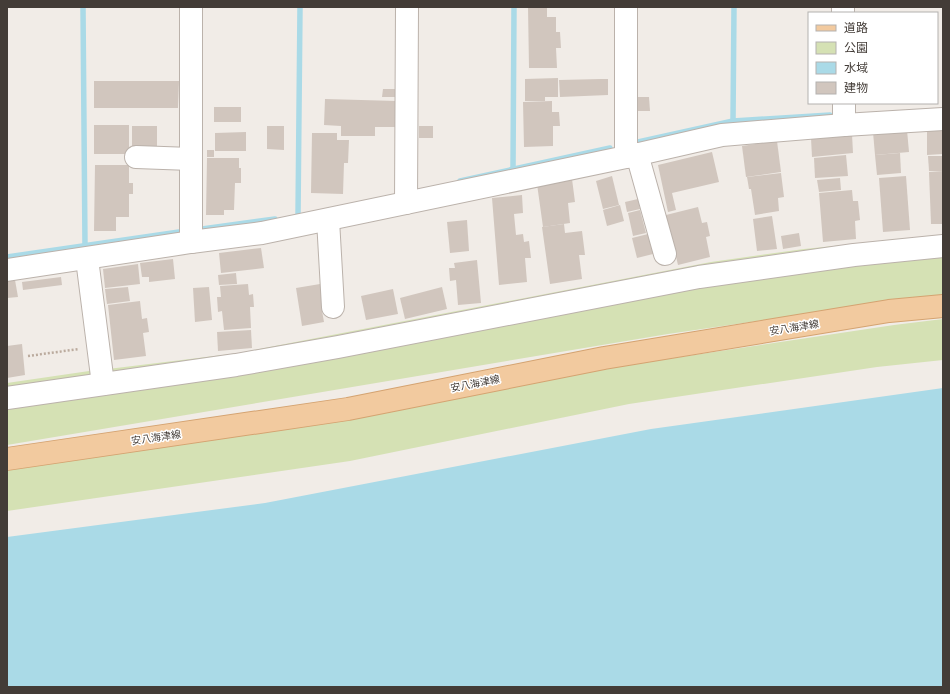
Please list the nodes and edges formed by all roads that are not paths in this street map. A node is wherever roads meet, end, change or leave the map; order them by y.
1 (191, 7) edge
2 (407, 7) edge
3 (626, 7) edge
4 (844, 104) edge
5 (943, 119) edge
6 (844, 125) junction
7 (632, 156) junction
8 (136, 157) dead end
9 (191, 159) junction
10 (406, 203) junction
11 (328, 220) junction
12 (191, 242) junction
13 (943, 246) edge
14 (665, 254) dead end
15 (87, 259) junction
16 (7, 270) edge
17 (943, 306) edge
18 (333, 307) dead end
19 (103, 384) junction
20 (7, 398) edge
21 (7, 459) edge

1 - 9 street
2 - 10 street
3 - 7 street
4 - 6 street
5 - 6 street
6 - 7 street
7 - 10 street
7 - 14 street
8 - 9 street
9 - 12 street
10 - 11 street
11 - 12 street
11 - 18 street
12 - 15 street
13 - 19 street
15 - 16 street
15 - 19 street
17 - 21 main road, 安八海津線
19 - 20 street

